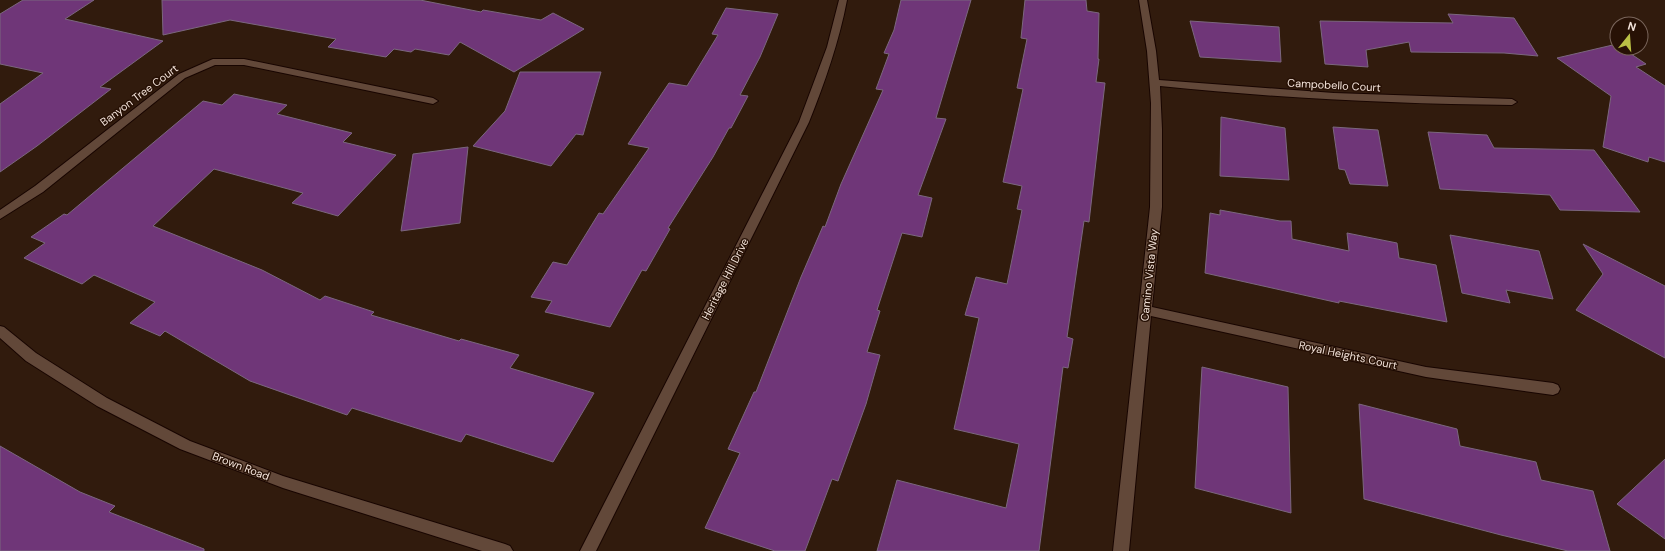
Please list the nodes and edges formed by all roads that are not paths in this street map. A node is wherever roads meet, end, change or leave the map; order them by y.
1 (843, 0) edge
2 (1143, 0) edge
3 (1156, 83) junction
4 (433, 101) dead end
5 (1512, 102) dead end
6 (0, 215) edge
7 (1145, 310) junction
8 (0, 331) edge
9 (1553, 389) dead end
10 (505, 551) edge
11 (588, 551) edge
12 (1121, 551) edge

1 - 11 street, Heritage Hill Drive
2 - 3 street, Camino Vista Way
3 - 5 street, Campobello Court
3 - 7 street, Camino Vista Way
4 - 6 street, Banyon Tree Court
7 - 9 street, Royal Heights Court
7 - 12 street, Camino Vista Way
8 - 10 street, Brown Road

